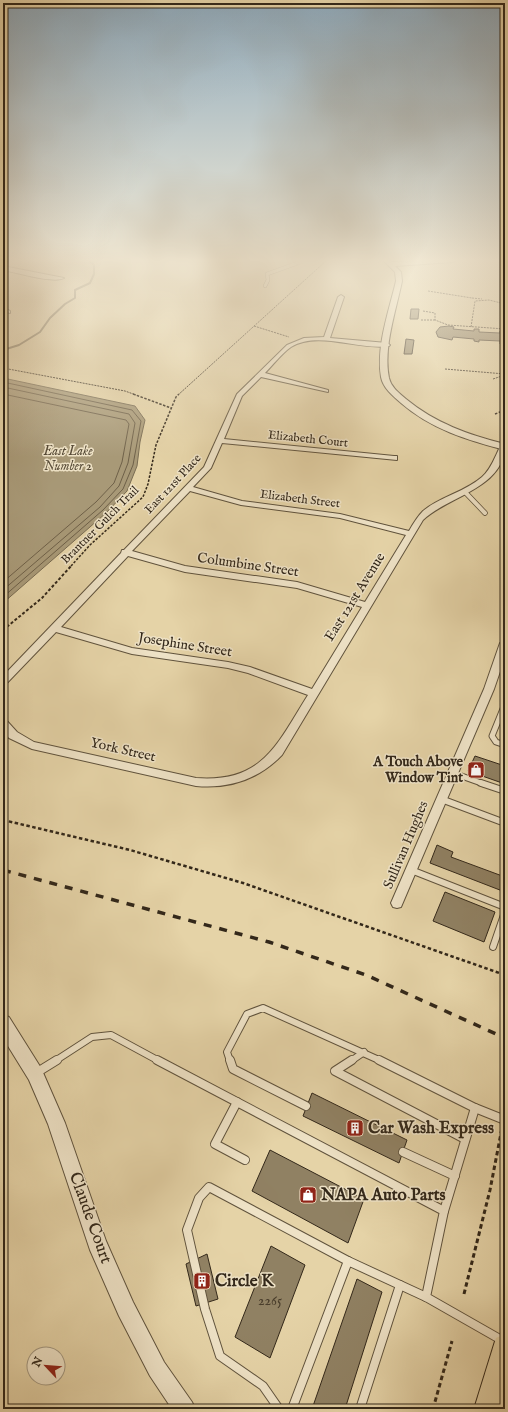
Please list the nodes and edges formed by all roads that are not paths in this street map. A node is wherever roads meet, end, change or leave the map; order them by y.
1 (331, 326) edge
2 (391, 326) edge
3 (327, 339) junction
4 (387, 345) junction
5 (259, 374) junction
6 (326, 391) dead end
7 (219, 441) junction
8 (505, 447) edge
9 (394, 458) dead end
10 (188, 488) junction
11 (465, 492) junction
12 (486, 513) dead end
13 (410, 534) junction
14 (125, 552) junction
15 (366, 606) junction
16 (53, 628) junction
17 (505, 643) edge
18 (502, 659) edge
19 (3, 682) edge
20 (313, 693) junction
21 (504, 704) edge
22 (3, 724) edge
23 (505, 745) edge
24 (453, 773) junction
25 (243, 777) joint
26 (505, 791) edge
27 (442, 799) junction
28 (505, 823) edge
29 (411, 870) junction
30 (397, 903) dead end
31 (505, 907) edge
32 (505, 912) edge
33 (493, 947) dead end
34 (3, 1023) edge
35 (364, 1052) junction
36 (35, 1074) junction
37 (237, 1102) junction
38 (306, 1106) dead end
39 (475, 1108) junction
40 (504, 1120) edge
41 (465, 1139) junction
42 (403, 1152) dead end
43 (245, 1160) dead end
44 (454, 1176) junction
45 (444, 1211) junction
46 (348, 1261) junction
47 (400, 1285) junction
48 (426, 1297) junction
49 (505, 1342) edge
50 (505, 1347) edge
51 (185, 1409) edge
52 (280, 1409) edge
53 (292, 1409) edge
54 (360, 1409) edge
55 (487, 1409) edge

1 - 3 street
2 - 4 street
3 - 4 street, East 121st Place
3 - 5 street, East 121st Place
4 - 8 street
5 - 6 street
5 - 7 street, East 121st Place
7 - 9 street, Elizabeth Court
7 - 10 street, East 121st Place
8 - 11 street, East 121st Avenue
10 - 13 street, Elizabeth Street
10 - 14 street, East 121st Place
11 - 12 lane
11 - 13 street, East 121st Avenue
13 - 15 street, East 121st Avenue
14 - 15 street, Columbine Street
14 - 16 street, East 121st Place
15 - 20 street, East 121st Avenue
16 - 19 street, East 121st Place
16 - 20 street, Josephine Street
17 - 18 street, Sullivan Hughes
18 - 24 street, Sullivan Hughes
20 - 25 street, East 121st Avenue
21 - 23 lane
22 - 25 street, York Street
24 - 26 lane
24 - 27 street, Sullivan Hughes
27 - 28 lane
27 - 29 street, Sullivan Hughes
29 - 30 street, Sullivan Hughes
29 - 31 lane
32 - 33 lane
34 - 36 street, Claude Court
35 - 38 lane
35 - 39 lane
35 - 41 lane
36 - 37 lane
36 - 51 street, Claude Court
37 - 43 lane
37 - 45 lane
39 - 40 lane
39 - 41 lane
41 - 44 lane
42 - 44 lane
44 - 45 lane
45 - 48 lane
46 - 47 lane
46 - 52 lane
46 - 53 lane
47 - 48 lane
47 - 54 lane
48 - 49 lane
50 - 55 main road

